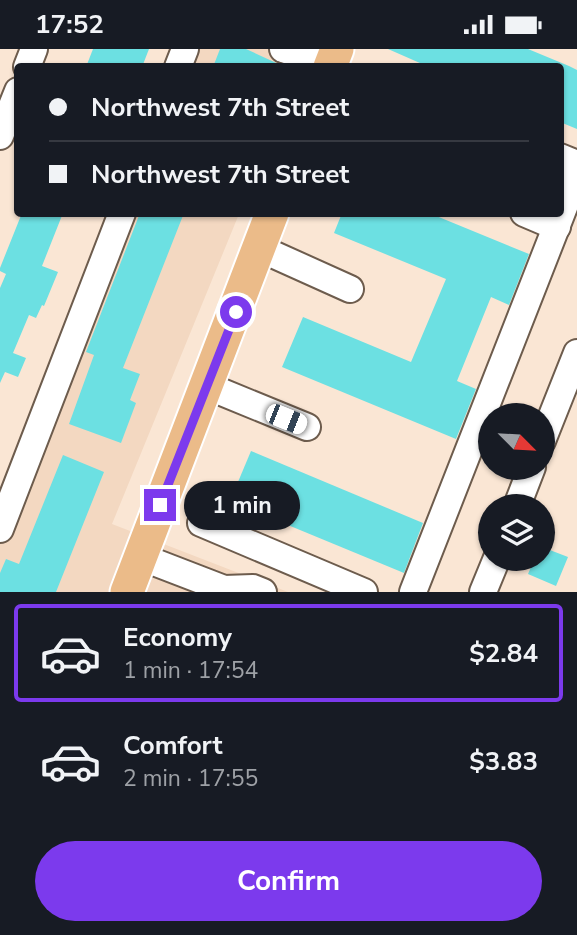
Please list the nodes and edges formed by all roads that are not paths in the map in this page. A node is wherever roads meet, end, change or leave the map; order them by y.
1 (283, 49) edge
2 (333, 62) edge
3 (14, 101) edge
4 (0, 136) edge
5 (577, 174) edge
6 (564, 208) edge
7 (120, 217) edge
8 (271, 217) edge
9 (533, 217) edge
10 (561, 217) edge
11 (557, 227) junction
12 (259, 248) junction
13 (350, 289) dead end
14 (577, 353) edge
15 (207, 386) junction
16 (571, 388) edge
17 (555, 417) edge
18 (307, 427) dead end
19 (201, 523) dead end
20 (0, 529) edge
21 (141, 557) junction
22 (491, 571) edge
23 (223, 591) edge
24 (127, 592) edge
25 (263, 592) edge
26 (364, 592) edge
27 (413, 592) edge
28 (483, 592) edge

1 - 2 street
3 - 4 street
5 - 6 street
7 - 20 street
8 - 12 main road
9 - 11 street
10 - 11 street
11 - 27 street
12 - 13 street
12 - 15 main road
14 - 16 street
15 - 18 street
15 - 21 main road
16 - 17 street
19 - 26 street
21 - 23 street
21 - 24 main road
22 - 28 street
23 - 25 street

